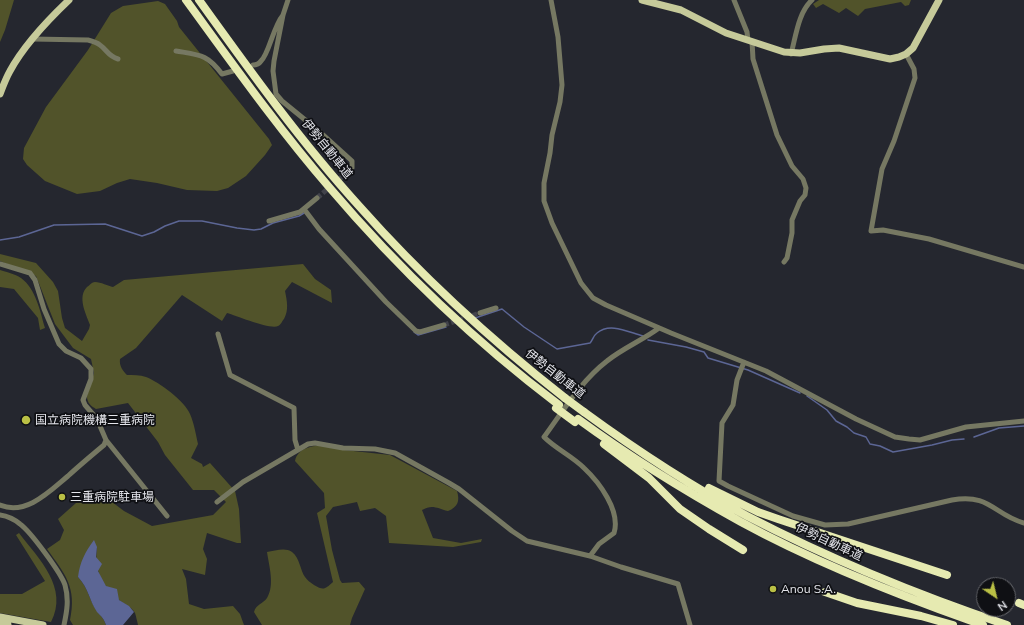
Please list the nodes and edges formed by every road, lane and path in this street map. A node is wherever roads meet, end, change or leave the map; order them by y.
1 (69, 0) edge
2 (186, 0) edge
3 (199, 0) edge
4 (288, 0) edge
5 (551, 0) edge
6 (642, 0) edge
7 (734, 0) edge
8 (812, 0) edge
9 (939, 0) edge
10 (283, 15) junction
11 (32, 40) junction
12 (750, 41) junction
13 (176, 51) dead end
14 (791, 54) junction
15 (906, 54) junction
16 (118, 59) dead end
17 (252, 65) dead end
18 (233, 71) dead end
19 (0, 94) edge
20 (349, 172) dead end
21 (317, 198) tunnel mouth
22 (304, 209) junction
23 (269, 221) dead end
24 (784, 262) dead end
25 (0, 264) edge
26 (1024, 267) edge
27 (496, 308) dead end
28 (480, 313) tunnel mouth
29 (444, 325) tunnel mouth
30 (659, 328) junction
31 (218, 334) dead end
32 (744, 364) junction
33 (576, 421) junction
34 (1024, 421) edge
35 (106, 440) junction
36 (298, 450) junction
37 (658, 463) junction
38 (218, 502) dead end
39 (0, 505) edge
40 (0, 515) edge
41 (167, 516) dead end
42 (1024, 523) edge
43 (743, 550) dead end
44 (590, 556) junction
45 (947, 575) dead end
46 (825, 592) dead end
47 (0, 617) edge
48 (0, 624) edge
49 (8, 625) edge
50 (42, 625) edge
51 (64, 625) edge
52 (690, 625) edge
53 (953, 625) edge
54 (983, 625) edge
55 (1006, 625) edge

1 - 11 main road
2 - 33 highway, 伊勢自動車道
3 - 37 highway, 伊勢自動車道, bridge
4 - 10 street
5 - 30 street
6 - 12 main road
7 - 12 street
8 - 14 street
9 - 15 main road
10 - 17 street
10 - 20 street
11 - 16 street
11 - 19 main road
12 - 14 main road
12 - 24 street
13 - 18 street
14 - 15 main road
15 - 26 street
21 - 22 street
22 - 23 street
22 - 29 street
25 - 35 street
27 - 28 street
30 - 32 street
30 - 44 street
31 - 36 street
32 - 34 street
32 - 42 street
33 - 43 highway
33 - 54 highway, 伊勢自動車道
35 - 39 street
35 - 41 street
36 - 38 street
36 - 44 street
37 - 45 highway
37 - 55 highway, 伊勢自動車道
40 - 51 street
44 - 52 street
46 - 53 highway
47 - 50 main road
48 - 49 main road

